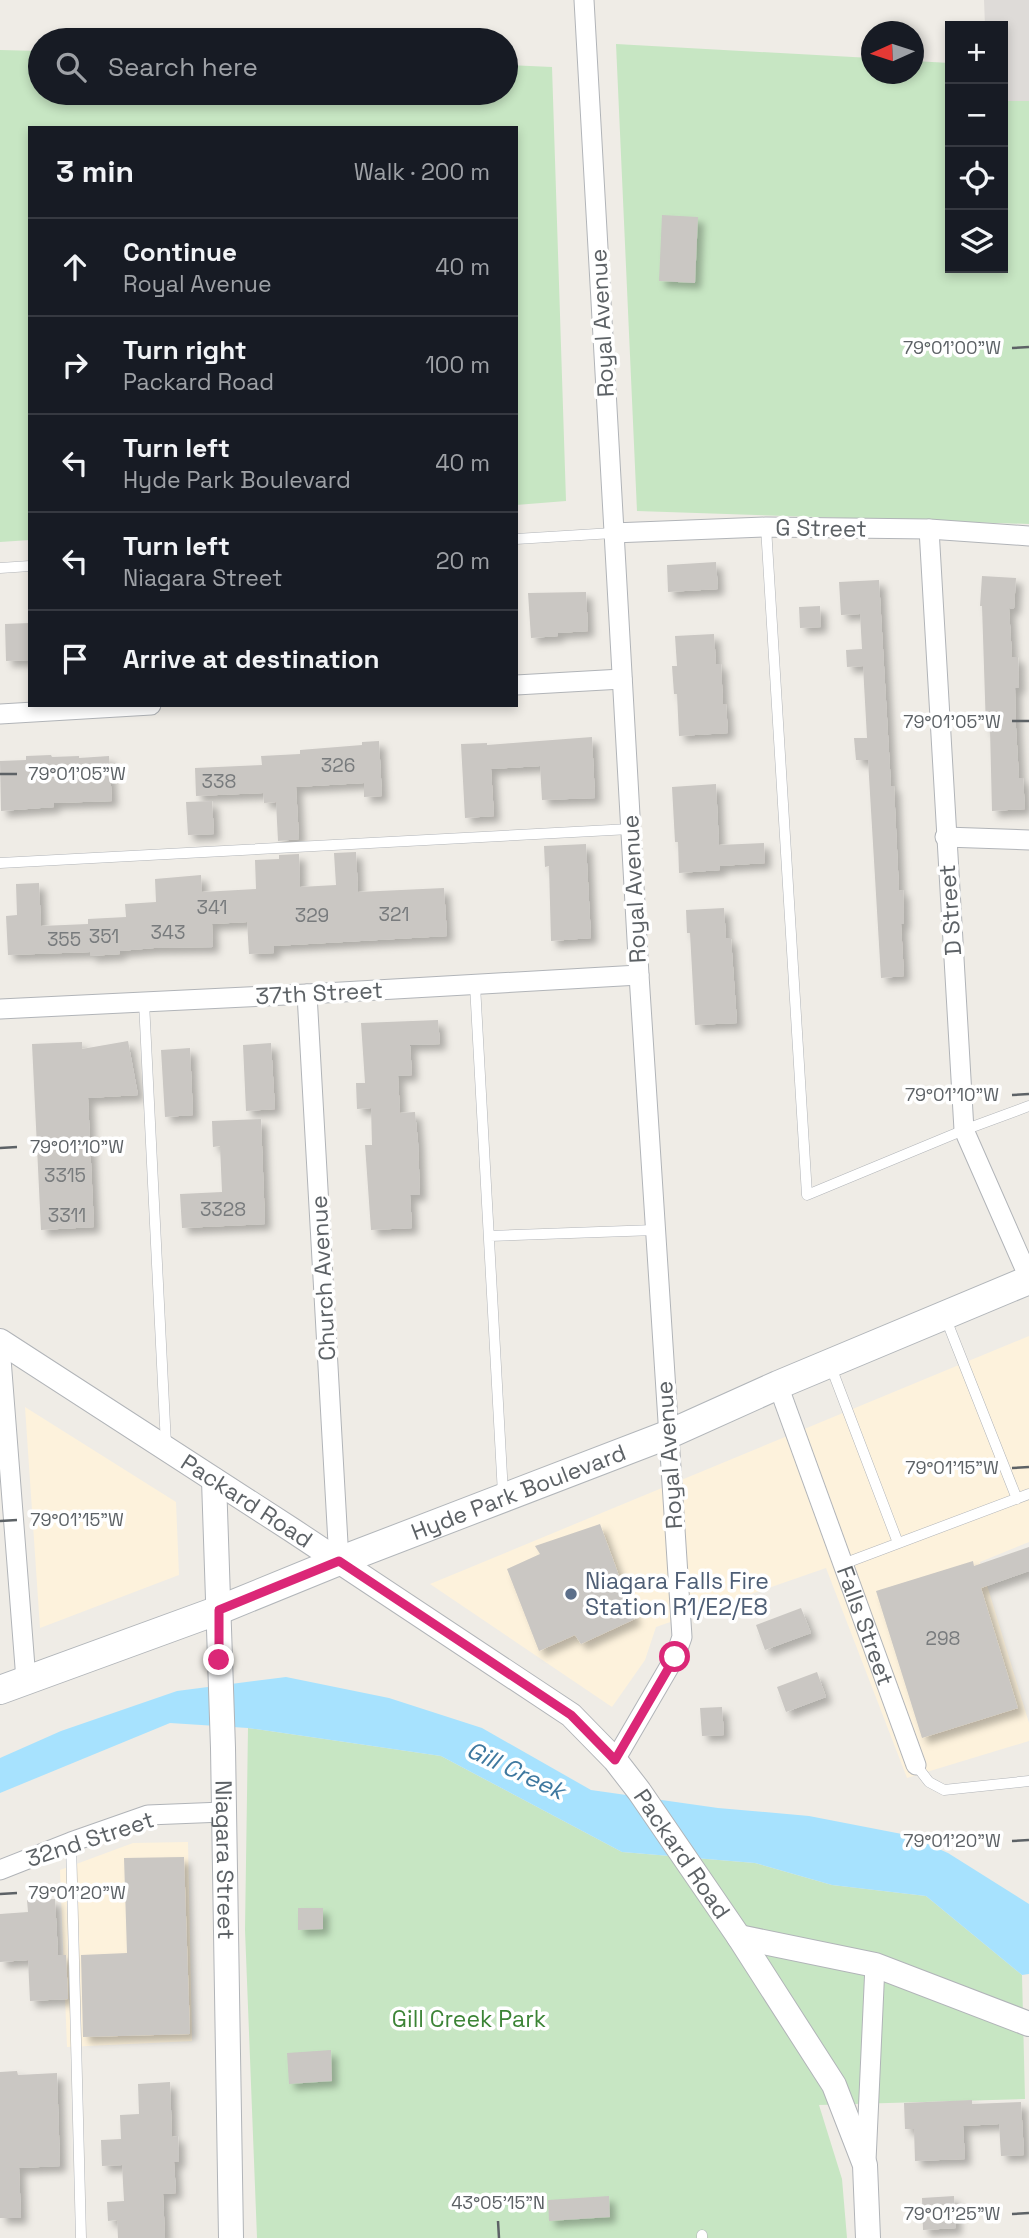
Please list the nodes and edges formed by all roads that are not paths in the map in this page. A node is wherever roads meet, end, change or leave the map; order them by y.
1 (584, 0) edge
2 (766, 527) junction
3 (929, 529) junction
4 (614, 533) junction
5 (1029, 536) edge
6 (518, 539) edge
7 (28, 566) edge
8 (0, 568) edge
9 (622, 679) junction
10 (518, 685) edge
11 (113, 707) edge
12 (0, 713) edge
13 (631, 829) junction
14 (945, 836) junction
15 (1029, 840) edge
16 (0, 863) edge
17 (639, 975) junction
18 (475, 985) junction
19 (307, 994) junction
20 (144, 1002) junction
21 (0, 1009) edge
22 (1029, 1106) edge
23 (964, 1130) junction
24 (655, 1230) junction
25 (490, 1236) junction
26 (1029, 1279) edge
27 (944, 1315) junction
28 (0, 1344) edge
29 (830, 1363) junction
30 (778, 1385) junction
31 (667, 1435) junction
32 (167, 1449) junction
33 (214, 1480) junction
34 (1029, 1494) edge
35 (503, 1498) junction
36 (1017, 1499) junction
37 (898, 1543) junction
38 (339, 1561) junction
39 (843, 1564) junction
40 (219, 1610) junction
41 (13, 1685) edge
42 (615, 1760) junction
43 (916, 1765) joint
44 (1029, 1781) edge
45 (223, 1812) junction
46 (71, 1842) junction
47 (0, 1870) edge
48 (739, 1937) junction
49 (876, 1965) junction
50 (1029, 2024) edge
51 (865, 2165) junction
52 (81, 2238) edge
53 (231, 2238) edge
54 (868, 2238) edge

1 - 4 street, Royal Avenue
2 - 3 street, G Street
2 - 4 street, G Street
2 - 23 lane
3 - 5 street, G Street
3 - 14 street, D Street
4 - 6 lane
4 - 9 street, Royal Avenue
7 - 8 lane
9 - 10 street
9 - 13 street, Royal Avenue
11 - 12 street
13 - 16 lane
13 - 17 street, Royal Avenue
14 - 15 street
14 - 23 street, D Street
17 - 18 street, 37th Street
17 - 24 street, Royal Avenue
18 - 19 street, 37th Street
18 - 25 lane
19 - 20 street, 37th Street
19 - 38 street, Church Avenue
20 - 21 street, 37th Street
20 - 32 lane
22 - 23 lane
23 - 26 street, D Street
24 - 25 lane
24 - 31 street, Royal Avenue
25 - 35 lane
26 - 27 main road, Hyde Park Boulevard
27 - 29 main road, Hyde Park Boulevard
27 - 36 lane
28 - 32 street, Packard Road
28 - 41 street
29 - 30 main road, Hyde Park Boulevard
29 - 37 lane
30 - 31 main road, Hyde Park Boulevard
30 - 39 street, Falls Street
31 - 35 main road, Hyde Park Boulevard
31 - 42 street, Royal Avenue
32 - 33 street, Packard Road
33 - 38 street, Packard Road
33 - 40 street, Niagara Street
34 - 36 lane
35 - 38 main road, Hyde Park Boulevard
36 - 37 lane
37 - 39 lane
38 - 40 main road, Hyde Park Boulevard
38 - 42 street, Packard Road
39 - 43 street, Falls Street
40 - 41 main road, Hyde Park Boulevard
40 - 45 street, Niagara Street
42 - 48 street, Packard Road
43 - 44 lane, Falls Street
45 - 46 street, 32nd Street
45 - 53 street, Niagara Street
46 - 47 street, 32nd Street
46 - 52 lane
48 - 49 street, Packard Road
48 - 51 street
49 - 50 street, Packard Road
49 - 51 street
51 - 54 street

